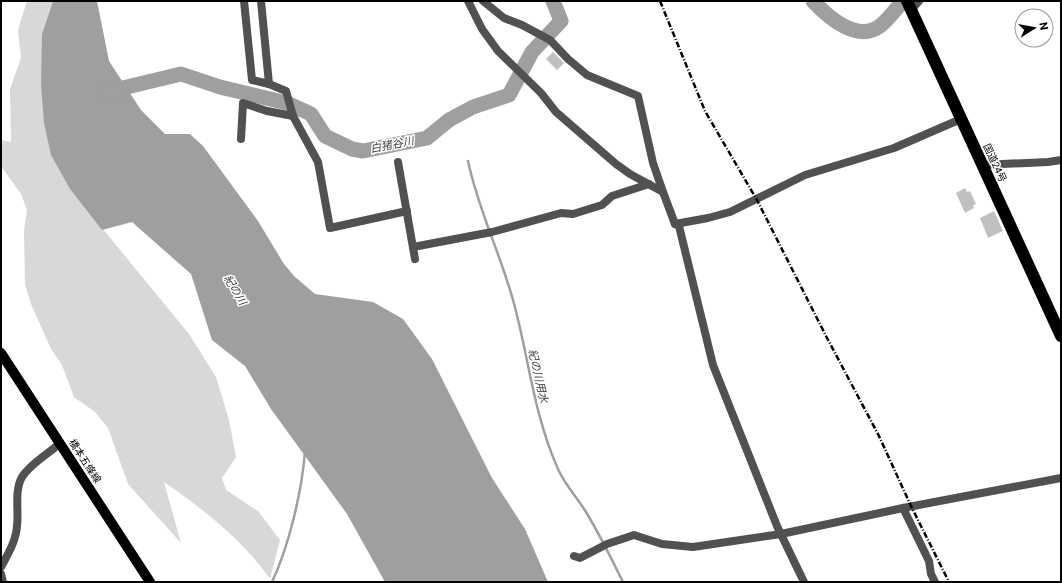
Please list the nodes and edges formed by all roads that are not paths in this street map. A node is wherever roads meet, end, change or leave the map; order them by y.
1 (244, 1) edge
2 (261, 1) edge
3 (468, 1) edge
4 (483, 1) edge
5 (912, 4) edge
6 (269, 84) junction
7 (292, 112) junction
8 (961, 119) junction
9 (241, 139) dead end
10 (1061, 160) edge
11 (398, 162) dead end
12 (982, 165) junction
13 (649, 184) junction
14 (663, 192) junction
15 (407, 211) junction
16 (675, 224) junction
17 (413, 247) junction
18 (415, 259) dead end
19 (1061, 336) edge
20 (1, 353) edge
21 (59, 444) junction
22 (1061, 478) edge
23 (903, 508) junction
24 (781, 534) junction
25 (574, 556) dead end
26 (1, 567) edge
27 (1, 574) edge
28 (3, 582) edge
29 (150, 582) edge
30 (804, 582) edge
31 (935, 582) edge

1 - 6 street
2 - 6 street
3 - 13 street
4 - 14 street
5 - 8 highway, 国道24号
6 - 7 street
7 - 9 street
7 - 15 street
8 - 12 highway, 国道24号
8 - 16 street
10 - 12 street
11 - 15 street
12 - 19 highway, 国道24号
13 - 14 street
13 - 17 street
14 - 16 street
15 - 17 street
16 - 24 street
17 - 18 street
20 - 21 main road, 橋本五條線
21 - 26 street
21 - 29 main road, 橋本五條線
22 - 23 street
23 - 24 street
23 - 31 street
24 - 25 street
24 - 30 street
27 - 28 street

